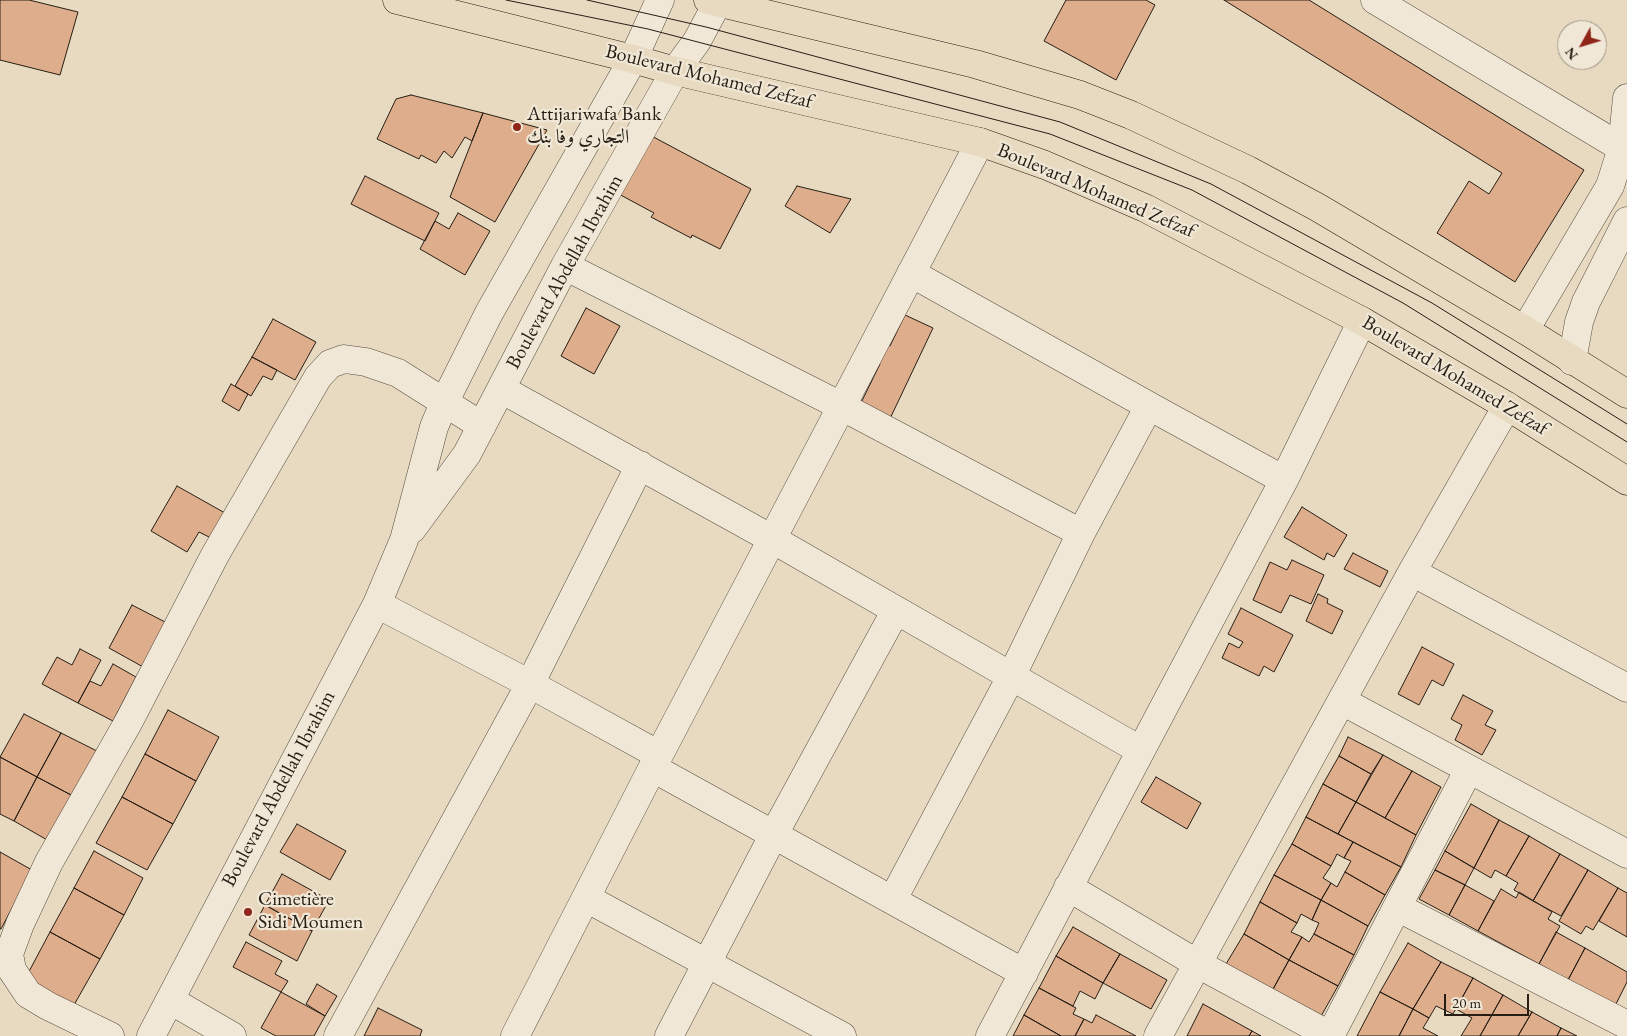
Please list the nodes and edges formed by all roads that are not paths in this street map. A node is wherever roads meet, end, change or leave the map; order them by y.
1 (397, 0) edge
2 (660, 0) edge
3 (1375, 0) edge
4 (715, 1) edge
5 (633, 59) junction
6 (675, 71) junction
7 (1627, 98) edge
8 (980, 142) junction
9 (1624, 149) edge
10 (1627, 221) edge
11 (565, 266) junction
12 (911, 273) junction
13 (1362, 321) junction
14 (1525, 330) junction
15 (1572, 361) junction
16 (501, 390) junction
17 (1627, 394) edge
18 (445, 402) junction
19 (842, 406) junction
20 (1149, 406) junction
21 (1507, 406) junction
22 (482, 426) junction
23 (640, 465) junction
24 (1284, 480) junction
25 (1627, 481) edge
26 (1082, 533) junction
27 (772, 539) junction
28 (404, 540) junction
29 (1412, 572) junction
30 (377, 604) junction
31 (896, 610) junction
32 (1012, 675) junction
33 (530, 684) junction
34 (1627, 688) edge
35 (1342, 701) junction
36 (1140, 750) junction
37 (656, 761) junction
38 (1468, 771) junction
39 (774, 834) junction
40 (1627, 854) edge
41 (1068, 887) junction
42 (586, 898) junction
43 (892, 899) junction
44 (1398, 907) junction
45 (706, 964) junction
46 (1198, 964) junction
47 (1024, 973) junction
48 (170, 1000) junction
49 (1627, 1025) edge
50 (110, 1036) edge
51 (151, 1036) edge
52 (232, 1036) edge
53 (338, 1036) edge
54 (515, 1036) edge
55 (669, 1036) edge
56 (842, 1036) edge
57 (990, 1036) edge
58 (1158, 1036) edge
59 (1331, 1036) edge

1 - 5 main road, Boulevard Mohamed Zefzaf
2 - 5 street, Boulevard Abdellah Ibrahim
3 - 9 street
4 - 6 street, Boulevard Abdellah Ibrahim
4 - 14 main road
5 - 6 main road, Boulevard Mohamed Zefzaf
5 - 18 street, Boulevard Abdellah Ibrahim
6 - 8 main road, Boulevard Mohamed Zefzaf
6 - 11 street, Boulevard Abdellah Ibrahim
7 - 9 street
8 - 12 street
8 - 13 main road, Boulevard Mohamed Zefzaf
9 - 14 street
10 - 15 street
11 - 16 street, Boulevard Abdellah Ibrahim
11 - 19 street
12 - 19 street
12 - 20 street
13 - 21 main road, Boulevard Mohamed Zefzaf
13 - 24 street
14 - 15 main road
15 - 17 main road
16 - 22 street, Boulevard Abdellah Ibrahim
16 - 23 street
18 - 22 street
18 - 28 street, Boulevard Abdellah Ibrahim
18 - 50 street
19 - 26 street
19 - 27 street
20 - 24 street
20 - 26 street
21 - 25 main road, Boulevard Mohamed Zefzaf
21 - 29 street
22 - 28 street, Boulevard Abdellah Ibrahim
23 - 27 street
23 - 33 street
24 - 36 street
26 - 32 street
27 - 31 street
27 - 37 street
28 - 30 street, Boulevard Abdellah Ibrahim
29 - 34 street
29 - 35 street
30 - 33 street
30 - 48 street, Boulevard Abdellah Ibrahim
31 - 32 street
31 - 39 street
32 - 36 street
32 - 43 street
33 - 37 street
33 - 53 street
35 - 38 street
35 - 46 street
36 - 41 street
37 - 39 street
37 - 42 street
38 - 40 street
38 - 44 street
39 - 43 street
39 - 45 street
41 - 46 street
41 - 47 street
42 - 45 street
42 - 54 street
43 - 47 street
44 - 49 street
44 - 59 street
45 - 55 street
45 - 56 street
46 - 58 street
46 - 59 street
47 - 57 street
48 - 51 street, Boulevard Abdellah Ibrahim
48 - 52 street

